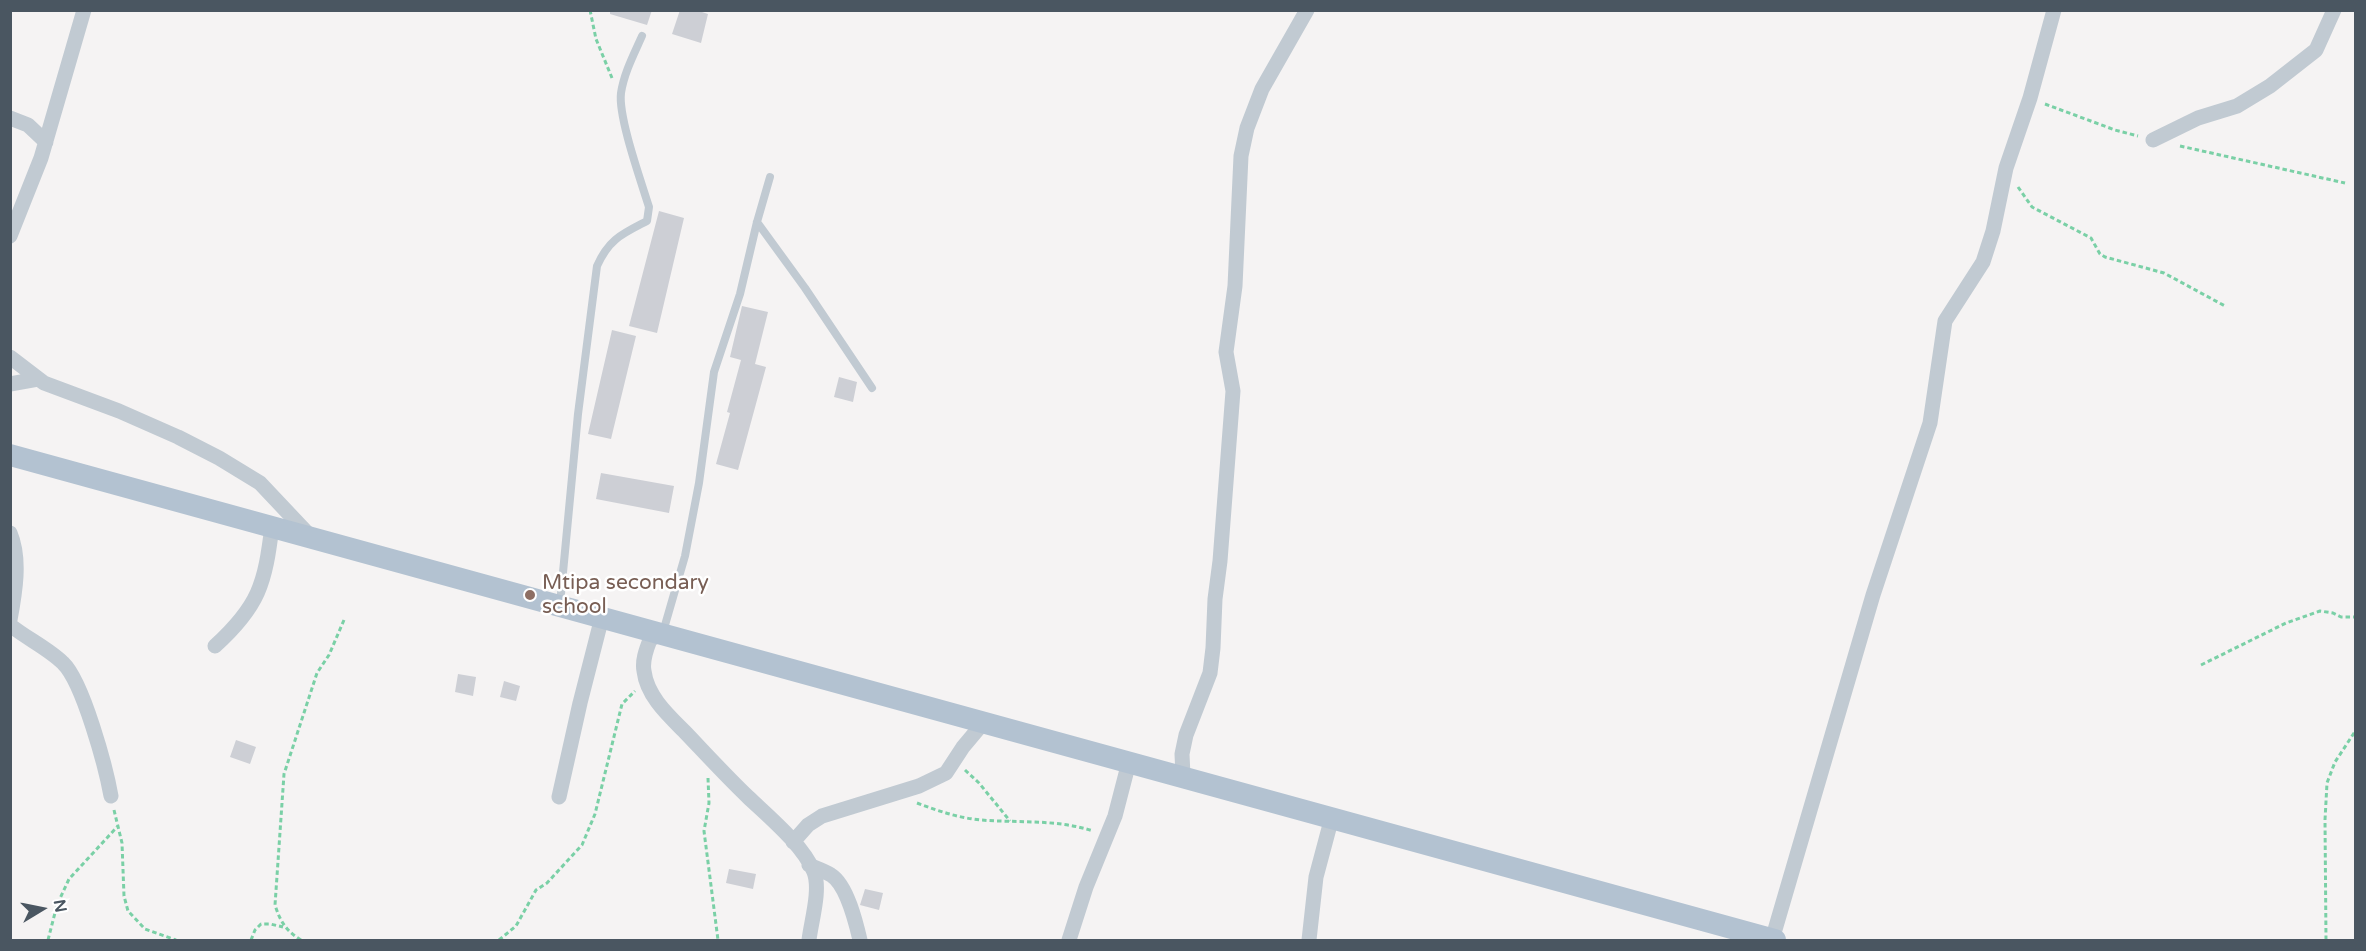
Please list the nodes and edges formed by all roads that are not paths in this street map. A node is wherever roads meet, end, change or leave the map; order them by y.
1 (84, 10) edge
2 (1307, 10) edge
3 (2054, 10) edge
4 (2334, 10) edge
5 (642, 36) dead end
6 (10, 118) edge
7 (2153, 140) road end
8 (46, 142) junction
9 (770, 177) dead end
10 (757, 222) junction
11 (10, 236) edge
12 (10, 357) edge
13 (38, 379) junction
14 (10, 384) edge
15 (872, 388) dead end
16 (10, 455) edge
17 (272, 526) junction
18 (10, 533) edge
19 (310, 537) junction
20 (560, 606) junction
21 (602, 617) junction
22 (10, 620) edge
23 (10, 625) edge
24 (662, 633) junction
25 (215, 646) dead end
26 (984, 722) junction
27 (1129, 762) junction
28 (1182, 776) junction
29 (111, 796) road end
30 (559, 797) dead end
31 (1332, 817) junction
32 (794, 842) junction
33 (809, 865) junction
34 (1075, 939) edge
35 (808, 940) edge
36 (860, 940) edge
37 (1309, 940) edge
38 (1774, 940) edge

1 - 8 street
2 - 28 street
3 - 38 street
4 - 7 street
5 - 20 lane
6 - 8 street
8 - 11 street
9 - 10 lane
10 - 15 lane
10 - 24 lane
12 - 13 street
13 - 14 street
13 - 19 street
16 - 17 main road
17 - 19 main road
17 - 25 street
18 - 22 street
19 - 20 main road
20 - 21 main road
21 - 24 main road
21 - 30 street
23 - 29 street
24 - 26 main road
24 - 32 street
26 - 27 main road
26 - 32 street
27 - 28 main road
27 - 34 street
28 - 31 main road
31 - 37 street
31 - 38 main road
32 - 33 street
33 - 35 street
33 - 36 street

